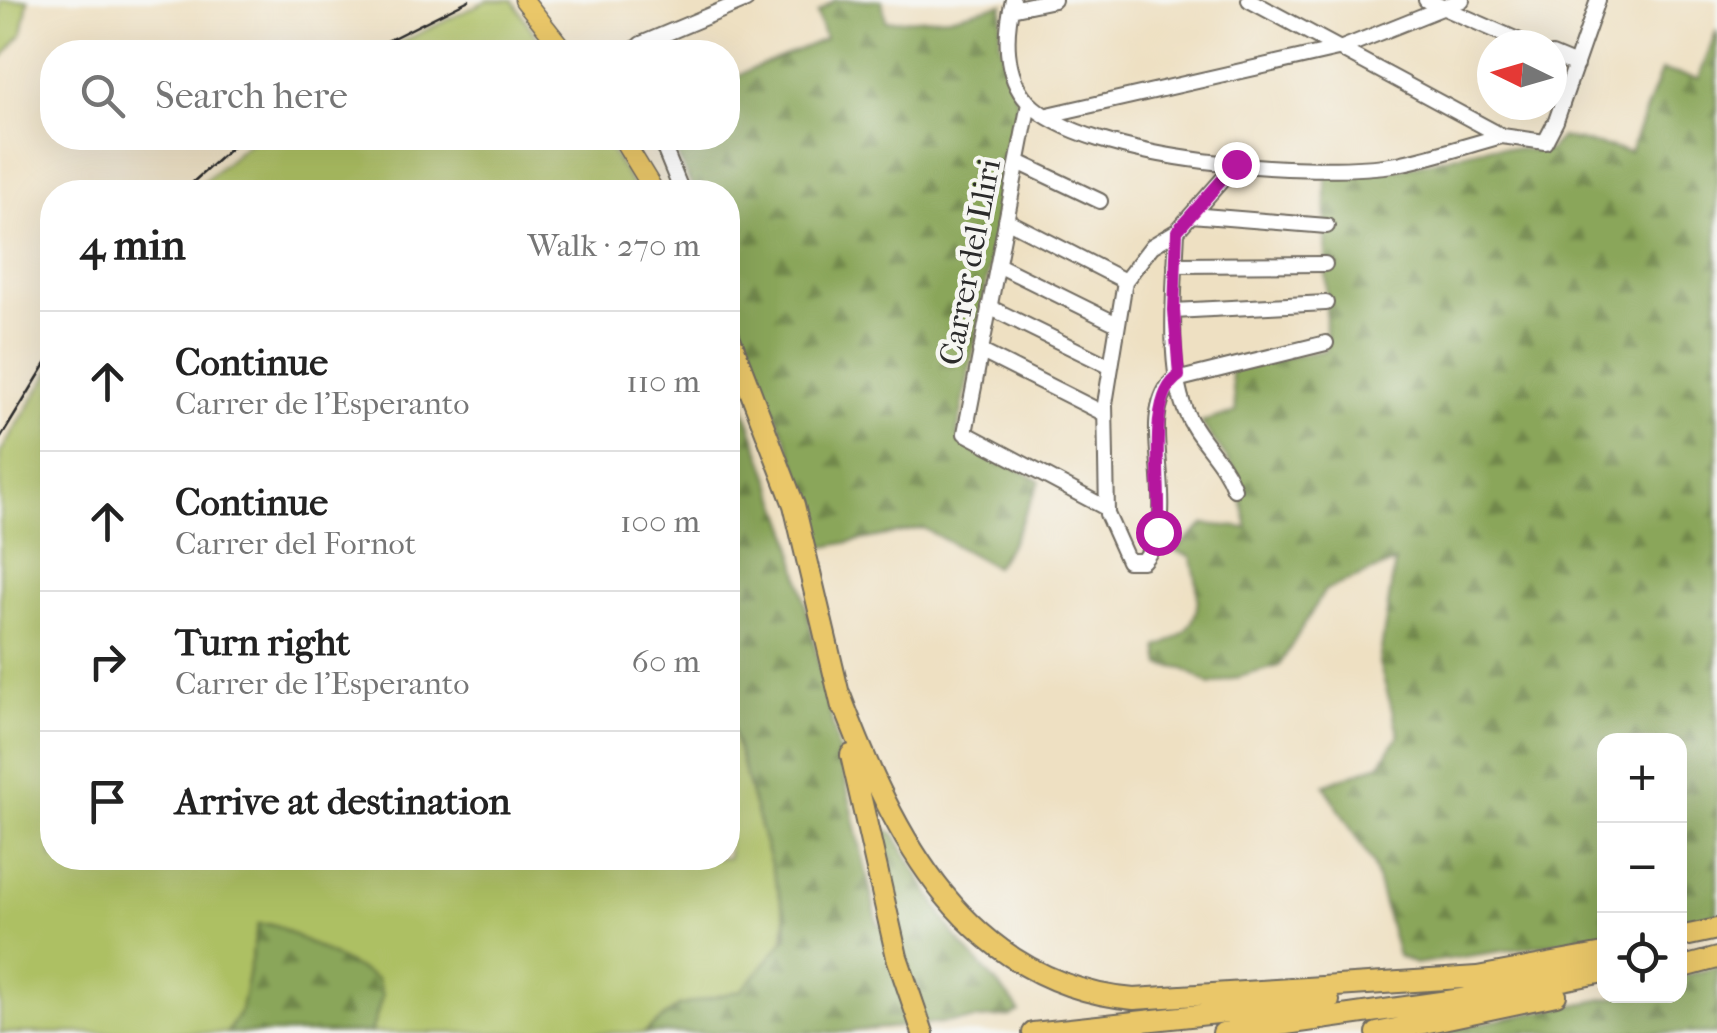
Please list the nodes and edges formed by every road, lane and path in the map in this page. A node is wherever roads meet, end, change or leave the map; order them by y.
1 (524, 0) edge
2 (746, 0) edge
3 (1054, 0) edge
4 (1249, 0) edge
5 (1426, 0) edge
6 (1462, 0) edge
7 (1598, 0) edge
8 (1012, 4) edge
9 (1442, 8) junction
10 (1494, 30) edge
11 (556, 40) edge
12 (651, 40) edge
13 (1342, 48) junction
14 (1567, 61) edge
15 (1576, 65) junction
16 (1029, 102) junction
17 (1048, 114) junction
18 (1502, 136) junction
19 (629, 150) edge
20 (665, 150) edge
21 (1018, 162) junction
22 (1236, 164) junction
23 (648, 180) edge
24 (677, 180) edge
25 (1100, 201) dead end
26 (1191, 215) junction
27 (1006, 220) junction
28 (1327, 226) dead end
29 (1177, 231) junction
30 (998, 264) junction
31 (1176, 264) junction
32 (1324, 264) dead end
33 (1125, 282) junction
34 (1326, 303) dead end
35 (989, 307) junction
36 (1174, 310) junction
37 (1117, 324) junction
38 (1326, 343) dead end
39 (980, 351) junction
40 (740, 365) edge
41 (1109, 366) junction
42 (1179, 376) junction
43 (1105, 414) junction
44 (1234, 490) dead end
45 (1106, 508) junction
46 (840, 695) junction
47 (1717, 929) edge
48 (1687, 935) edge
49 (1717, 947) edge
50 (1687, 954) edge
51 (1597, 955) edge
52 (1717, 958) edge
53 (1687, 966) edge
54 (1597, 973) edge
55 (1477, 977) junction
56 (1597, 986) edge
57 (923, 1033) edge
58 (1033, 1033) edge
59 (1223, 1033) edge
60 (1377, 1033) edge

1 - 11 main road
2 - 12 street
3 - 8 street
4 - 13 street
5 - 9 street
6 - 9 street
7 - 15 street
8 - 16 street
9 - 10 street
9 - 13 street
13 - 17 street
13 - 18 street
14 - 15 street
15 - 18 street
16 - 17 street
16 - 21 street, Carrer del Lliri
17 - 22 street
18 - 22 street
19 - 23 main road
20 - 24 street
21 - 25 street
21 - 27 street, Carrer del Lliri
22 - 26 street
26 - 28 street
26 - 29 street
27 - 30 street, Carrer del Lliri
27 - 33 street
29 - 31 street
29 - 33 street
30 - 35 street, Carrer del Lliri
30 - 37 street
31 - 32 street
31 - 36 street
33 - 37 street
34 - 36 street
35 - 39 street, Carrer del Lliri
35 - 41 street
36 - 42 street
37 - 41 street
38 - 42 street
39 - 43 street
39 - 45 street, Carrer del Lliri
40 - 46 highway
41 - 43 street
42 - 44 street
42 - 45 street
43 - 45 street
46 - 55 highway
46 - 57 highway
47 - 48 highway
49 - 50 highway
51 - 55 highway
52 - 53 highway
54 - 59 highway
55 - 58 highway
56 - 60 highway

